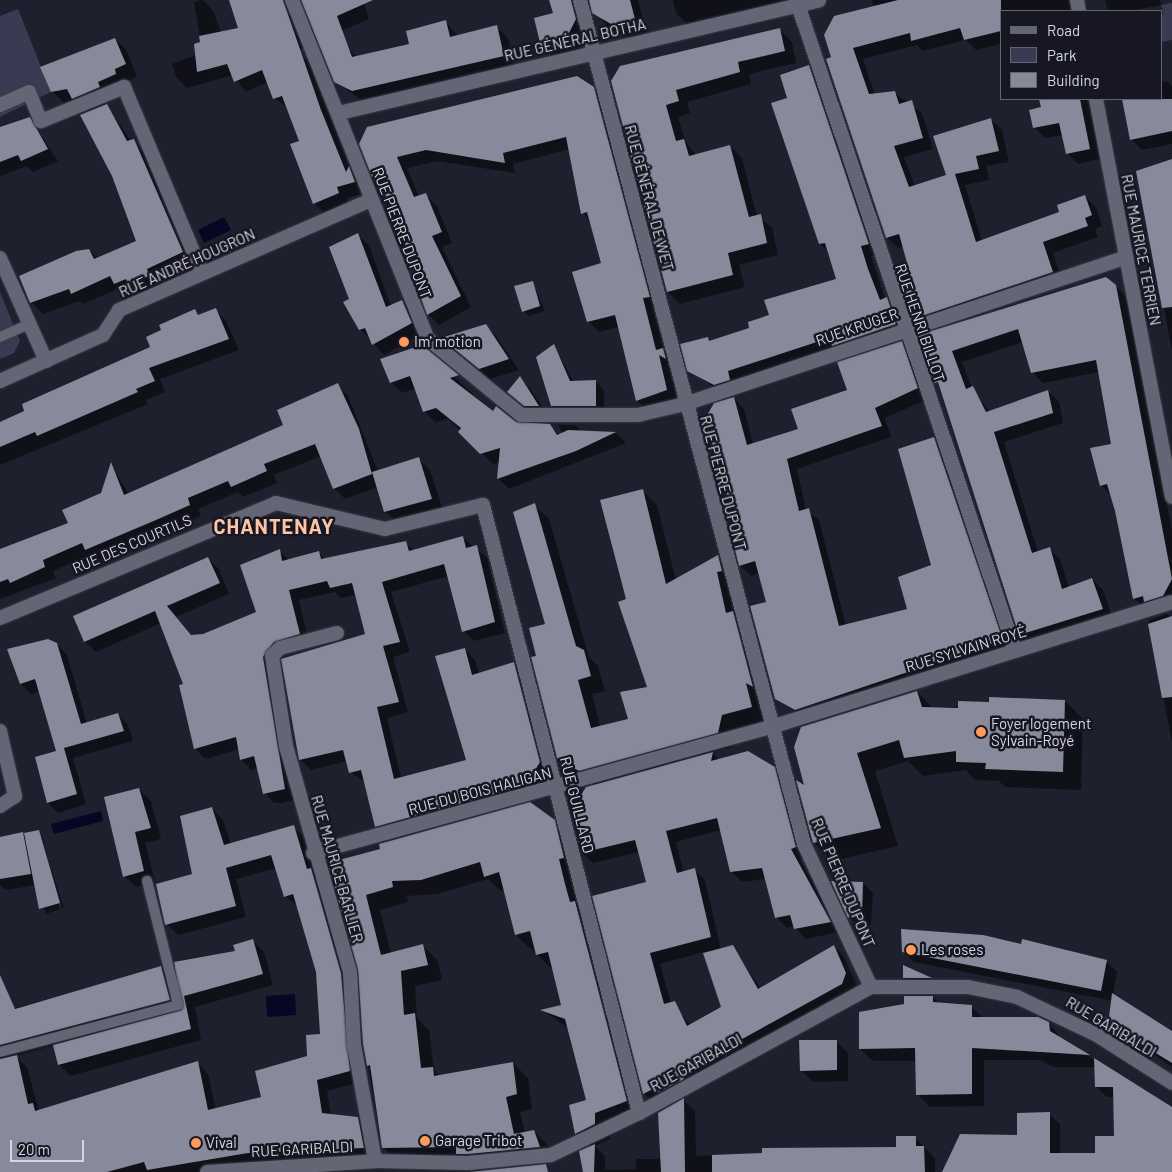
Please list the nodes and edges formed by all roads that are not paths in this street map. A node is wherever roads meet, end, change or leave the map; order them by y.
1 (292, 0) edge
2 (580, 0) edge
3 (819, 0) edge
4 (798, 5) junction
5 (594, 52) junction
6 (1096, 100) edge
7 (0, 104) edge
8 (339, 113) junction
9 (371, 200) junction
10 (1126, 257) junction
11 (0, 258) edge
12 (202, 273) junction
13 (29, 324) junction
14 (904, 328) junction
15 (0, 337) edge
16 (46, 361) junction
17 (0, 381) edge
18 (685, 404) junction
19 (1172, 497) edge
20 (483, 505) joint
21 (1172, 602) edge
22 (0, 618) edge
23 (337, 633) dead end
24 (1014, 650) junction
25 (771, 727) junction
26 (0, 731) edge
27 (556, 787) junction
28 (0, 806) edge
29 (313, 853) junction
30 (147, 881) dead end
31 (871, 987) junction
32 (0, 1052) edge
33 (1172, 1083) edge
34 (639, 1113) junction
35 (375, 1161) junction
36 (207, 1172) edge

1 - 8 street, RUE PIERRE DUPONT
2 - 5 street, RUE GÉNÉRAL DE WET
3 - 4 street, RUE GÉNÉRAL BOTHA
4 - 5 street, RUE GÉNÉRAL BOTHA
4 - 14 street, RUE HENRI BILLOT
5 - 8 street, RUE GÉNÉRAL BOTHA
5 - 18 street, RUE GÉNÉRAL DE WET
6 - 10 street, RUE MAURICE TERRIEN
7 - 12 street
8 - 9 street, RUE PIERRE DUPONT
9 - 12 street, RUE ANDRÉ HOUGRON
9 - 18 street, RUE PIERRE DUPONT
10 - 14 street, RUE KRUGER
10 - 19 street, RUE MAURICE TERRIEN
11 - 13 street
12 - 16 street, RUE ANDRÉ HOUGRON
13 - 15 lane
13 - 16 street
14 - 18 street, RUE KRUGER
14 - 24 street, RUE HENRI BILLOT
16 - 17 street, RUE ANDRÉ HOUGRON
18 - 25 street, RUE PIERRE DUPONT
20 - 22 street, RUE DES COURTILS
20 - 27 street, RUE GUILLARD
21 - 24 street, RUE SYLVAIN ROYÉ
23 - 29 street, RUE MAURICE BARLIER
24 - 25 street, RUE SYLVAIN ROYÉ
25 - 27 street, RUE DU BOIS HALIGAN
25 - 31 street, RUE PIERRE DUPONT
26 - 28 street
27 - 29 street, RUE DU BOIS HALIGAN
27 - 34 street, RUE GUILLARD
29 - 35 street, RUE MAURICE BARLIER
30 - 32 lane
31 - 33 street, RUE GARIBALDI
31 - 34 street, RUE GARIBALDI
34 - 35 street, RUE GARIBALDI
35 - 36 street, RUE GARIBALDI

